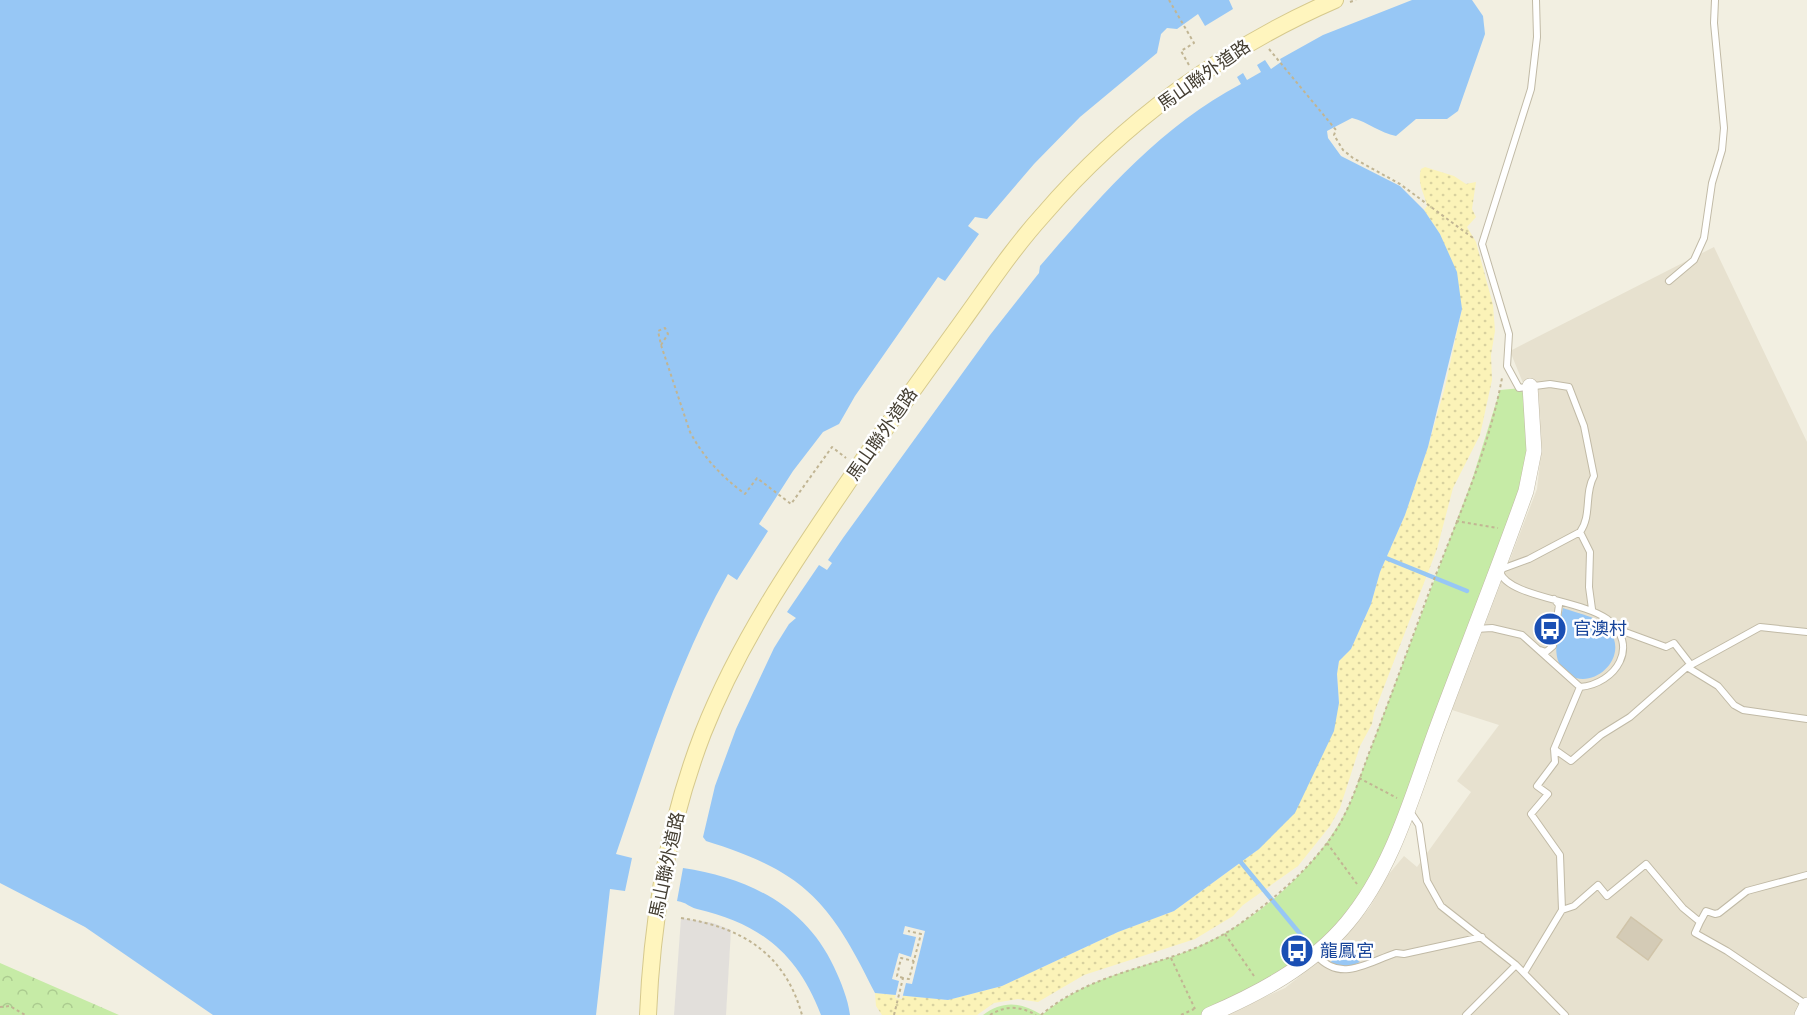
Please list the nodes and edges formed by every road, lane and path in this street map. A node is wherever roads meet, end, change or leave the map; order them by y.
1 (1169, 0) edge
2 (1356, 0) edge
3 (1536, 0) edge
4 (1715, 0) edge
5 (1342, 2) edge
6 (1268, 47) dead end
7 (1193, 71) dead end
8 (1482, 244) junction
9 (1669, 281) dead end
10 (662, 345) junction
11 (1530, 386) junction
12 (1500, 390) dead end
13 (852, 462) dead end
14 (787, 501) dead end
15 (1456, 521) junction
16 (1503, 525) dead end
17 (1580, 532) junction
18 (1499, 566) junction
19 (1554, 599) junction
20 (1592, 609) junction
21 (1617, 629) junction
22 (1473, 631) junction
23 (1807, 632) edge
24 (1540, 650) junction
25 (1689, 666) junction
26 (1580, 687) junction
27 (1807, 719) edge
28 (1554, 749) junction
29 (1359, 778) junction
30 (1404, 804) junction
31 (1327, 843) junction
32 (1807, 875) edge
33 (1360, 889) dead end
34 (1562, 910) junction
35 (681, 918) dead end
36 (1700, 922) junction
37 (908, 931) dead end
38 (1225, 934) junction
39 (1482, 937) junction
40 (1315, 955) junction
41 (1171, 958) junction
42 (914, 961) junction
43 (1516, 965) junction
44 (1524, 973) junction
45 (903, 978) junction
46 (1257, 980) dead end
47 (1807, 1005) edge
48 (0, 1007) edge
49 (1202, 1010) edge
50 (25, 1015) edge
51 (648, 1015) edge
52 (802, 1015) edge
53 (894, 1015) edge
54 (990, 1015) edge
55 (1036, 1015) edge
56 (1041, 1015) edge
57 (1181, 1015) edge
58 (1466, 1015) edge
59 (1565, 1015) edge
60 (1802, 1015) edge

1 - 7 path
2 - 5 path
3 - 8 lane
4 - 9 lane
5 - 51 main road, 馬山聯外道路
6 - 8 path
8 - 11 lane
10 - 10 path
10 - 13 path
10 - 14 path
11 - 17 lane
11 - 18 street
12 - 15 path
15 - 16 path
15 - 29 path
17 - 18 lane
17 - 20 lane
18 - 19 lane
18 - 22 street
19 - 20 lane
19 - 24 lane
20 - 21 lane
21 - 25 lane
21 - 26 lane
22 - 24 lane
22 - 30 street
23 - 25 lane
24 - 26 lane
25 - 27 lane
25 - 28 lane
26 - 28 lane
28 - 34 lane
29 - 30 path
29 - 31 path
30 - 39 lane
30 - 40 street
31 - 33 path
31 - 38 path
32 - 36 lane
34 - 36 lane
34 - 44 lane
35 - 52 path
36 - 47 lane
37 - 42 path
38 - 41 path
38 - 46 path
39 - 40 lane
39 - 43 lane
40 - 49 street
41 - 49 path
41 - 56 path
42 - 45 path
42 - 45 path
43 - 44 lane
43 - 58 lane
44 - 59 lane
45 - 53 path
47 - 60 street
48 - 50 path
49 - 57 path
54 - 55 path

